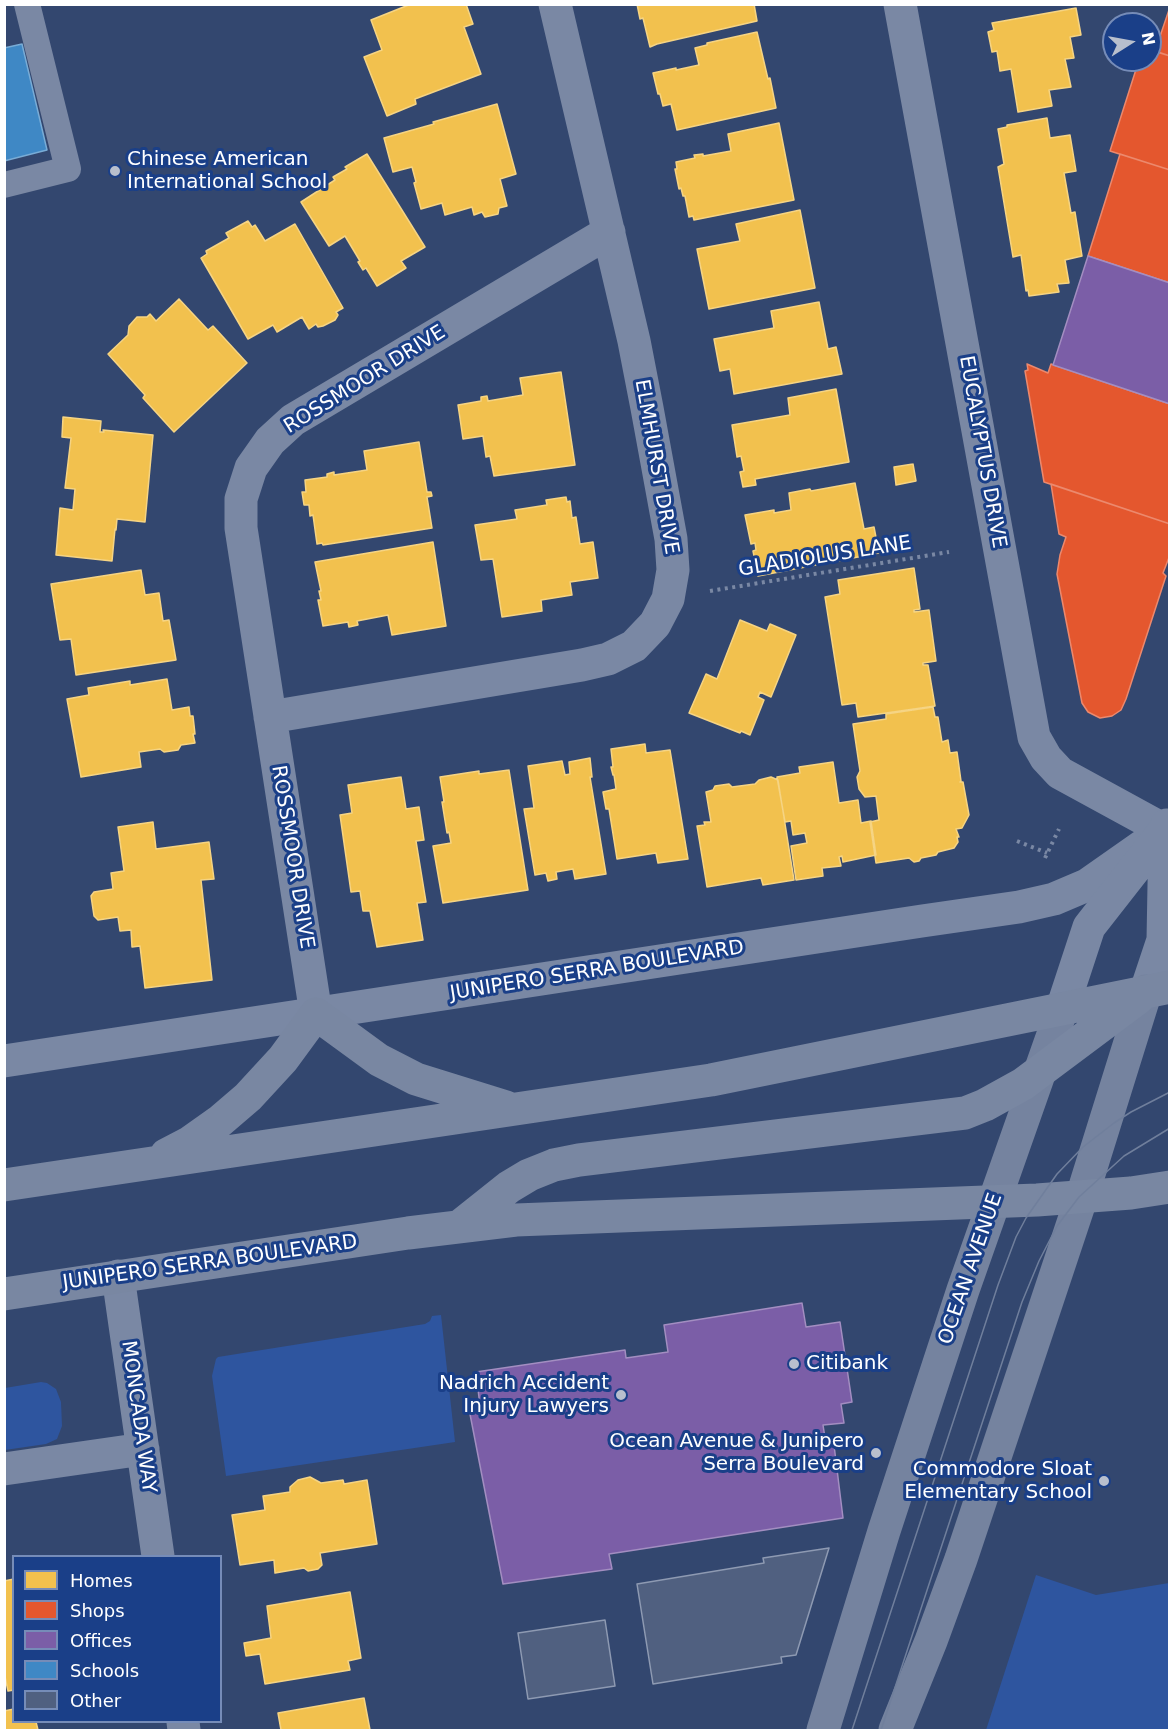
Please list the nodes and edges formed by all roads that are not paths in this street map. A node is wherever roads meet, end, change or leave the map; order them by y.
1 (27, 4) edge
2 (555, 4) edge
3 (900, 4) edge
4 (4, 185) edge
5 (609, 232) junction
6 (270, 717) junction
7 (1168, 827) edge
8 (1158, 989) edge
9 (1062, 1009) junction
10 (316, 1014) junction
11 (4, 1061) edge
12 (1039, 1073) junction
13 (514, 1109) junction
14 (152, 1163) junction
15 (4, 1185) edge
16 (1169, 1188) edge
17 (1082, 1197) junction
18 (993, 1202) junction
19 (460, 1226) junction
20 (118, 1276) junction
21 (4, 1294) edge
22 (142, 1449) junction
23 (4, 1469) edge
24 (158, 1555) edge
25 (823, 1731) edge
26 (895, 1731) edge

1 - 4 lane
2 - 5 street
3 - 7 street, EUCALYPTUS DRIVE
5 - 6 street, ROSSMOOR DRIVE
5 - 6 street, ELMHURST DRIVE
6 - 10 street, ROSSMOOR DRIVE
7 - 8 street
7 - 9 street, OCEAN AVENUE
7 - 10 street, JUNIPERO SERRA BOULEVARD
8 - 9 main road
8 - 12 main road
8 - 17 main road
9 - 12 main road, OCEAN AVENUE
9 - 13 main road
10 - 11 street, JUNIPERO SERRA BOULEVARD
10 - 13 main road
10 - 14 main road
12 - 18 main road, OCEAN AVENUE
12 - 19 main road
13 - 14 main road
14 - 15 main road
16 - 17 main road, JUNIPERO SERRA BOULEVARD
17 - 18 main road, JUNIPERO SERRA BOULEVARD
17 - 26 main road
18 - 19 main road, JUNIPERO SERRA BOULEVARD
18 - 25 main road, OCEAN AVENUE
19 - 20 main road, JUNIPERO SERRA BOULEVARD
20 - 21 main road, JUNIPERO SERRA BOULEVARD
20 - 22 street, MONCADA WAY
22 - 23 street
22 - 24 street, MONCADA WAY

